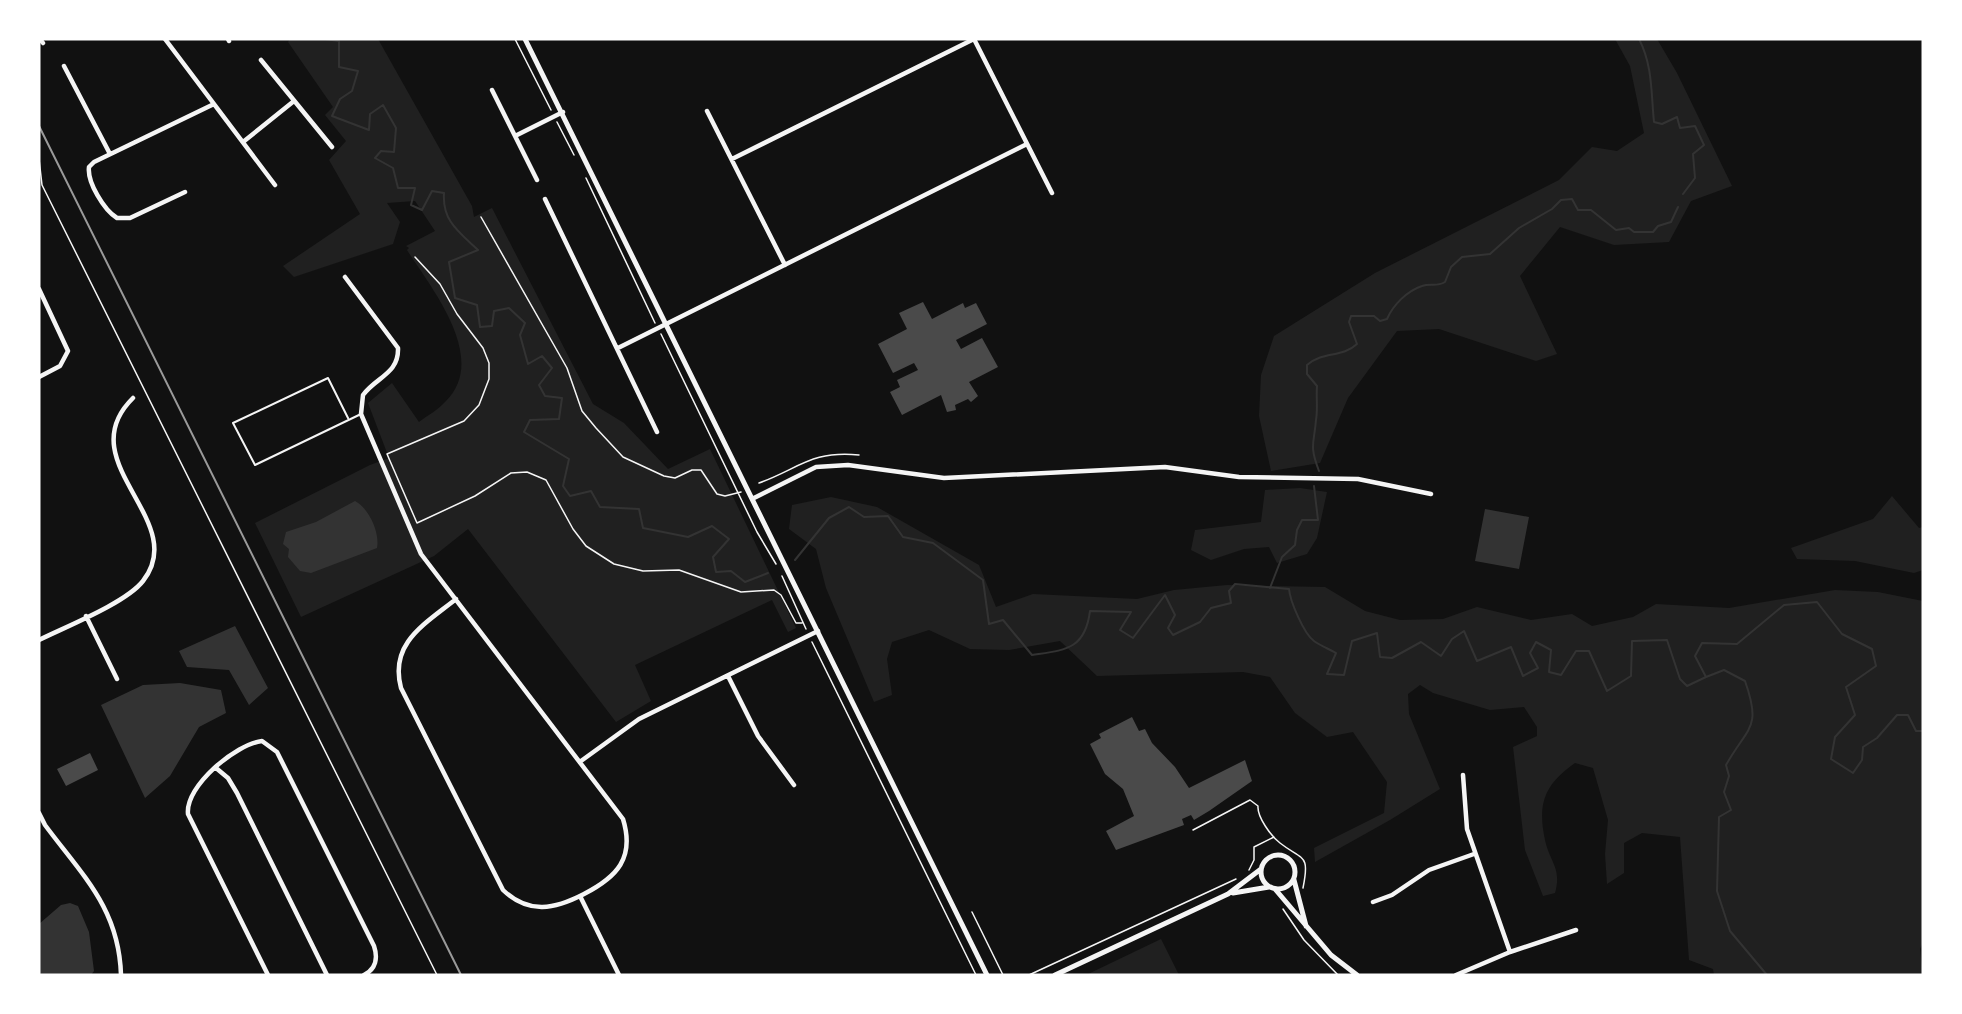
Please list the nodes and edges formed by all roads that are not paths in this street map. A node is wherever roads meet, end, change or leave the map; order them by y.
1 (165, 39) edge
2 (525, 39) edge
3 (974, 39) edge
4 (261, 60) dead end
5 (64, 66) dead end
6 (492, 90) dead end
7 (294, 101) junction
8 (214, 104) junction
9 (707, 111) dead end
10 (563, 112) junction
11 (515, 136) junction
12 (243, 142) junction
13 (1027, 144) junction
14 (332, 147) dead end
15 (110, 154) junction
16 (732, 159) junction
17 (537, 180) dead end
18 (275, 185) dead end
19 (185, 192) dead end
20 (1052, 193) dead end
21 (545, 200) dead end
22 (785, 265) junction
23 (345, 277) dead end
24 (39, 289) edge
25 (666, 324) junction
26 (618, 348) junction
27 (39, 377) edge
28 (133, 398) dead end
29 (361, 414) junction
30 (348, 418) junction
31 (657, 432) dead end
32 (1431, 494) dead end
33 (754, 498) junction
34 (456, 599) junction
35 (86, 616) junction
36 (818, 632) junction
37 (39, 640) edge
38 (728, 676) junction
39 (117, 679) dead end
40 (580, 761) junction
41 (216, 768) junction
42 (1463, 775) dead end
43 (794, 785) dead end
44 (39, 813) edge
45 (1474, 854) junction
46 (1261, 869) junction
47 (1294, 880) junction
48 (1272, 888) junction
49 (1228, 894) junction
50 (580, 896) junction
51 (1373, 902) dead end
52 (1306, 928) junction
53 (1576, 930) dead end
54 (1510, 952) junction
55 (122, 975) edge
56 (268, 975) edge
57 (327, 975) edge
58 (364, 975) edge
59 (620, 975) edge
60 (987, 975) edge
61 (1055, 975) edge
62 (1358, 975) edge
63 (1456, 975) edge

1 - 8 street
2 - 10 street
3 - 13 street
3 - 16 street
4 - 7 street
5 - 15 street
6 - 11 street
7 - 12 street
7 - 14 street
8 - 12 street
8 - 15 street
9 - 16 street
10 - 11 street
10 - 25 street
11 - 17 street
12 - 18 street
13 - 20 street
13 - 22 street
15 - 19 street
16 - 22 street
21 - 26 street
22 - 25 street
23 - 29 street
24 - 27 street
25 - 26 street
25 - 33 street
26 - 31 street
28 - 35 street
29 - 30 lane
29 - 34 street
30 - 30 lane
32 - 33 street
33 - 36 street
34 - 40 street
34 - 50 street
35 - 37 street
35 - 39 street
36 - 38 street
36 - 60 street
38 - 40 street
38 - 43 street
40 - 50 street
41 - 56 street
41 - 57 street
41 - 58 street
42 - 45 street
44 - 55 street
45 - 51 street
45 - 54 street
46 - 47 street
46 - 48 street
46 - 49 street
47 - 48 street
47 - 52 street
48 - 49 street
48 - 52 street
49 - 61 street
50 - 59 street
52 - 62 street
53 - 54 street
54 - 63 street

